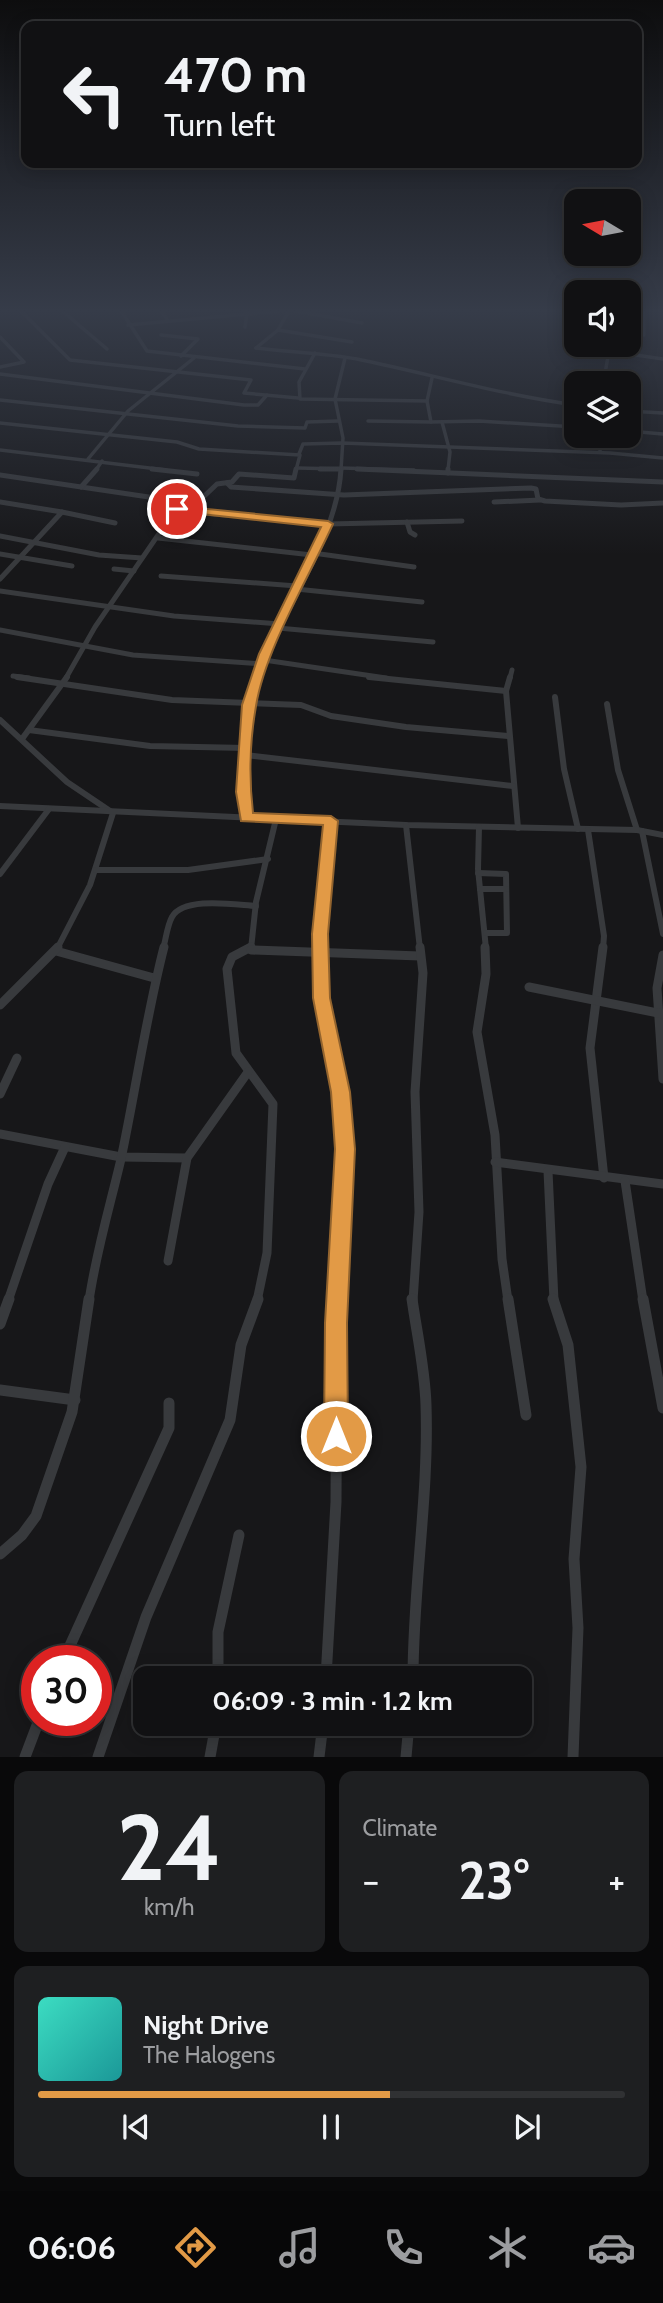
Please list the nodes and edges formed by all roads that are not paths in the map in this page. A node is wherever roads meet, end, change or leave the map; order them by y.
1 (127, 391) edge
2 (153, 391) edge
3 (245, 391) edge
4 (300, 391) edge
5 (337, 391) edge
6 (429, 391) edge
7 (499, 391) edge
8 (149, 394) junction
9 (267, 395) junction
10 (298, 398) junction
11 (0, 400) edge
12 (335, 401) junction
13 (427, 401) junction
14 (564, 404) edge
15 (127, 412) junction
16 (641, 412) edge
17 (663, 413) edge
18 (338, 421) junction
19 (368, 421) dead end
20 (431, 422) junction
21 (442, 422) junction
22 (0, 423) edge
23 (564, 426) edge
24 (641, 432) edge
25 (663, 434) edge
26 (108, 435) junction
27 (342, 443) junction
28 (600, 448) edge
29 (449, 449) junction
30 (0, 450) edge
31 (600, 452) junction
32 (299, 454) junction
33 (663, 458) edge
34 (88, 459) junction
35 (102, 461) junction
36 (298, 468) junction
37 (341, 469) junction
38 (448, 473) junction
39 (197, 474) dead end
40 (0, 475) edge
41 (663, 482) edge
42 (227, 483) junction
43 (81, 486) junction
44 (338, 495) junction
45 (540, 500) junction
46 (0, 502) edge
47 (494, 502) dead end
48 (663, 503) edge
49 (195, 504) junction
50 (179, 506) junction
51 (62, 512) junction
52 (203, 513) junction
53 (462, 521) dead end
54 (407, 522) junction
55 (115, 523) dead end
56 (328, 524) junction
57 (415, 535) dead end
58 (0, 536) edge
59 (158, 538) junction
60 (37, 541) junction
61 (0, 554) edge
62 (313, 554) junction
63 (23, 557) junction
64 (142, 558) junction
65 (72, 566) dead end
66 (414, 567) dead end
67 (114, 569) dead end
68 (134, 571) junction
69 (161, 576) dead end
70 (0, 579) edge
71 (296, 588) junction
72 (0, 591) edge
73 (422, 602) dead end
74 (108, 607) junction
75 (279, 626) junction
76 (0, 630) edge
77 (433, 642) dead end
78 (84, 644) junction
79 (263, 662) junction
80 (512, 670) dead end
81 (13, 676) dead end
82 (62, 686) junction
83 (506, 691) junction
84 (555, 697) dead end
85 (250, 702) junction
86 (607, 704) dead end
87 (0, 720) edge
88 (29, 730) junction
89 (508, 736) junction
90 (22, 738) junction
91 (246, 752) junction
92 (513, 786) junction
93 (0, 806) edge
94 (49, 809) junction
95 (113, 813) junction
96 (246, 817) junction
97 (276, 818) junction
98 (331, 821) junction
99 (406, 825) junction
100 (480, 827) junction
101 (517, 828) junction
102 (578, 829) junction
103 (588, 830) junction
104 (639, 831) junction
105 (663, 835) edge
106 (268, 859) junction
107 (96, 870) junction
108 (478, 873) junction
109 (0, 874) edge
110 (663, 883) edge
111 (654, 884) junction
112 (480, 889) junction
113 (506, 889) junction
114 (256, 906) junction
115 (486, 933) junction
116 (663, 934) edge
117 (251, 950) junction
118 (56, 951) junction
119 (320, 953) junction
120 (663, 955) edge
121 (420, 956) junction
122 (155, 978) junction
123 (529, 987) dead end
124 (599, 1001) junction
125 (0, 1005) edge
126 (661, 1013) edge
127 (17, 1058) dead end
128 (248, 1072) junction
129 (663, 1079) edge
130 (0, 1094) edge
131 (0, 1134) edge
132 (65, 1147) junction
133 (121, 1157) junction
134 (187, 1158) junction
135 (495, 1162) junction
136 (548, 1171) junction
137 (604, 1178) junction
138 (625, 1181) junction
139 (663, 1185) edge
140 (168, 1261) dead end
141 (0, 1324) edge
142 (0, 1390) edge
143 (75, 1400) junction
144 (169, 1403) dead end
145 (663, 1408) edge
146 (526, 1415) dead end
147 (239, 1535) dead end
148 (0, 1554) edge
149 (70, 1645) edge
150 (218, 1666) edge
151 (327, 1666) edge
152 (413, 1666) edge
153 (33, 1736) edge
154 (214, 1736) edge
155 (322, 1736) edge
156 (408, 1736) edge
157 (25, 1757) edge
158 (97, 1757) edge
159 (210, 1757) edge
160 (319, 1757) edge
161 (406, 1757) edge
162 (573, 1757) edge

1 - 8 street
2 - 8 street
3 - 9 street
4 - 10 street
5 - 12 street
6 - 13 street
7 - 14 street
8 - 9 street
8 - 15 street
9 - 10 street
10 - 12 street
11 - 15 street
12 - 13 street
12 - 18 street
13 - 20 street
15 - 18 street
15 - 26 street
16 - 17 street
18 - 27 street
19 - 20 street
20 - 21 street
21 - 23 street
21 - 29 street
22 - 26 street
24 - 25 street
26 - 32 street
26 - 34 street
27 - 29 street
27 - 32 street
27 - 37 street
28 - 31 street
29 - 31 street
29 - 38 street
30 - 34 street
31 - 33 street
32 - 36 street
34 - 35 street
35 - 39 street
35 - 43 street
36 - 37 street
36 - 42 street
37 - 38 street
37 - 44 street
38 - 41 street
40 - 43 street
42 - 44 street
42 - 49 street
43 - 50 street
44 - 45 street
44 - 56 street
45 - 47 street
45 - 48 street
46 - 51 street
49 - 50 street
49 - 52 street
50 - 52 street
50 - 59 street
51 - 55 street
51 - 60 street
52 - 56 street
53 - 54 street
54 - 56 street
54 - 57 street
56 - 62 street
58 - 60 street
59 - 62 street
59 - 64 street
60 - 63 street
60 - 64 street
61 - 63 street
62 - 66 street
62 - 71 street
63 - 65 street
63 - 70 street
64 - 68 street
67 - 68 street
68 - 74 street
69 - 71 street
71 - 73 street
71 - 75 street
72 - 74 street
74 - 75 street
74 - 78 street
75 - 77 street
75 - 79 street
76 - 78 street
78 - 79 street
78 - 82 street
79 - 83 street
79 - 85 street
80 - 83 street
81 - 82 street
82 - 85 street
82 - 88 street
83 - 89 street
84 - 102 street
85 - 89 street
85 - 91 street
86 - 104 street
87 - 90 street
88 - 90 street
88 - 91 street
89 - 92 street
90 - 95 street
91 - 92 street
91 - 96 street
92 - 101 street
93 - 94 street
94 - 95 street
94 - 109 street
95 - 96 street
95 - 107 street
96 - 97 street
97 - 98 street
97 - 106 street
98 - 99 street
98 - 119 street
99 - 100 street
99 - 121 street
100 - 101 street
100 - 108 street
101 - 102 street
102 - 103 street
103 - 104 street
103 - 124 street
104 - 105 street
104 - 111 street
106 - 107 street
106 - 114 street
107 - 118 street
108 - 112 street
108 - 113 street
110 - 111 street
111 - 116 street
112 - 113 street
112 - 115 street
113 - 115 street
114 - 117 street
114 - 122 street
115 - 135 street
117 - 119 street
117 - 128 street
118 - 122 street
118 - 125 street
119 - 121 street
119 - 151 street
120 - 126 street
121 - 152 street
122 - 133 street
123 - 124 street
124 - 126 street
124 - 137 street
126 - 129 street
127 - 130 street
128 - 134 street
128 - 158 street
131 - 132 street
132 - 133 street
132 - 141 street
133 - 134 street
133 - 143 street
134 - 140 street
135 - 136 street
135 - 146 street
136 - 137 street
136 - 162 street
137 - 138 street
138 - 139 street
138 - 145 street
142 - 143 street
143 - 148 street
144 - 149 street
147 - 150 street
153 - 157 street
154 - 159 street
155 - 160 street
156 - 161 street

